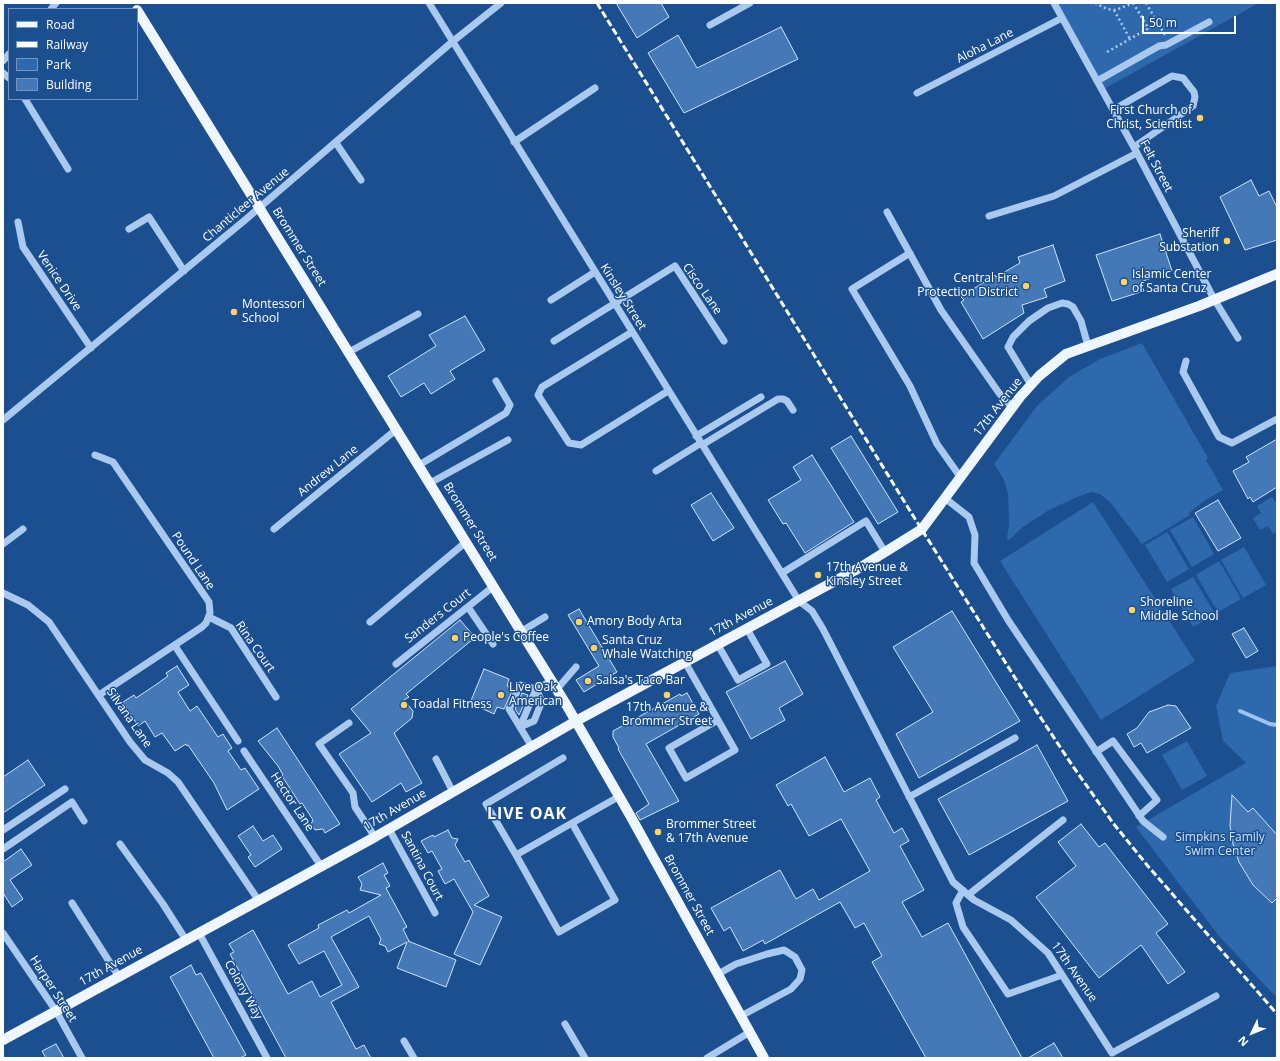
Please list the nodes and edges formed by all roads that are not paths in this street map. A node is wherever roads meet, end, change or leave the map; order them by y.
1 (429, 3) edge
2 (501, 3) edge
3 (750, 3) edge
4 (1054, 3) edge
5 (138, 12) edge
6 (1062, 18) junction
7 (1209, 22) dead end
8 (710, 25) dead end
9 (452, 42) junction
10 (1097, 81) junction
11 (595, 88) dead end
12 (917, 93) dead end
13 (26, 100) edge
14 (1113, 110) junction
15 (514, 142) junction
16 (336, 143) junction
17 (1136, 150) junction
18 (68, 169) dead end
19 (361, 180) dead end
20 (259, 208) junction
21 (887, 212) dead end
22 (989, 216) dead end
23 (18, 222) dead end
24 (129, 229) dead end
25 (910, 253) junction
26 (184, 271) junction
27 (595, 272) junction
28 (1277, 274) edge
29 (1214, 299) junction
30 (551, 300) dead end
31 (615, 304) junction
32 (418, 314) dead end
33 (632, 332) junction
34 (1238, 338) dead end
35 (554, 341) dead end
36 (724, 341) dead end
37 (1088, 346) junction
38 (91, 348) junction
39 (349, 352) junction
40 (1186, 361) dead end
41 (496, 382) dead end
42 (1031, 385) junction
43 (668, 391) junction
44 (761, 397) dead end
45 (1012, 407) junction
46 (793, 410) dead end
47 (4, 417) edge
48 (1277, 419) edge
49 (397, 429) junction
50 (696, 436) junction
51 (508, 440) dead end
52 (701, 444) junction
53 (95, 455) dead end
54 (419, 465) junction
55 (656, 471) dead end
56 (961, 478) junction
57 (430, 483) junction
58 (946, 498) junction
59 (23, 529) dead end
60 (274, 529) dead end
61 (466, 542) junction
62 (3, 544) edge
63 (885, 552) junction
64 (782, 573) junction
65 (494, 586) junction
66 (3, 593) edge
67 (799, 601) junction
68 (468, 607) junction
69 (209, 617) junction
70 (545, 617) dead end
71 (370, 622) dead end
72 (747, 629) junction
73 (522, 631) junction
74 (493, 644) dead end
75 (718, 645) junction
76 (175, 646) junction
77 (686, 662) junction
78 (396, 664) dead end
79 (576, 667) dead end
80 (554, 685) junction
81 (536, 689) junction
82 (99, 695) junction
83 (276, 697) dead end
84 (718, 720) junction
85 (576, 721) junction
86 (349, 723) dead end
87 (520, 727) junction
88 (1015, 738) dead end
89 (238, 741) dead end
90 (532, 747) junction
91 (244, 751) dead end
92 (1096, 752) junction
93 (563, 758) dead end
94 (436, 759) dead end
95 (65, 789) dead end
96 (453, 792) junction
97 (620, 796) junction
98 (909, 797) junction
99 (1140, 816) junction
100 (1063, 820) dead end
101 (84, 821) dead end
102 (572, 823) junction
103 (389, 829) junction
104 (3, 830) edge
105 (375, 837) junction
106 (1163, 838) dead end
107 (120, 844) dead end
108 (3, 849) edge
109 (516, 855) junction
110 (321, 866) junction
111 (965, 892) junction
112 (259, 901) junction
113 (72, 903) dead end
114 (434, 913) dead end
115 (3, 933) edge
116 (199, 933) junction
117 (186, 940) junction
118 (718, 974) junction
119 (1062, 975) junction
120 (119, 977) junction
121 (1216, 996) dead end
122 (56, 1011) junction
123 (741, 1016) junction
124 (565, 1024) dead end
125 (750, 1032) junction
126 (3, 1040) edge
127 (404, 1041) dead end
128 (82, 1058) edge
129 (267, 1058) edge
130 (414, 1058) edge
131 (585, 1058) edge
132 (707, 1058) edge
133 (764, 1058) edge

1 - 9 street, Kinsley Street
2 - 9 street, Chanticleer Avenue
3 - 8 street
4 - 6 street, Felt Street
5 - 20 main road, Brommer Street
6 - 10 street, Felt Street
6 - 12 street, Aloha Lane
7 - 10 street
9 - 15 street, Kinsley Street
9 - 16 street, Chanticleer Avenue
10 - 14 street, Felt Street
11 - 15 street
13 - 18 street
14 - 17 street, Felt Street
14 - 17 street
15 - 27 street, Kinsley Street
16 - 19 street
16 - 20 street, Chanticleer Avenue
17 - 22 street
17 - 29 street, Felt Street
20 - 26 street, Chanticleer Avenue
20 - 39 main road, Brommer Street
21 - 25 street
23 - 38 street, Venice Drive
24 - 26 street
25 - 45 street
25 - 56 street
26 - 38 street, Chanticleer Avenue
27 - 30 street
27 - 31 street, Kinsley Street
28 - 29 main road, 17th Avenue
29 - 34 street, Felt Street
29 - 37 main road, 17th Avenue
31 - 33 street, Kinsley Street
31 - 35 street
31 - 36 street, Cisco Lane
32 - 39 street
33 - 43 street, Kinsley Street
33 - 43 street
37 - 42 main road, 17th Avenue
37 - 42 street
38 - 47 street, Chanticleer Avenue
39 - 49 main road, Brommer Street
40 - 48 street
41 - 54 street
42 - 45 main road, 17th Avenue
43 - 50 street, Kinsley Street
44 - 50 street
45 - 56 main road, 17th Avenue
46 - 52 street
49 - 54 main road, Brommer Street
49 - 60 street, Andrew Lane
50 - 52 street, Kinsley Street
51 - 57 street
52 - 55 street
52 - 64 street, Kinsley Street
53 - 69 street, Pound Lane
54 - 57 main road, Brommer Street
56 - 58 main road, 17th Avenue
57 - 61 main road, Brommer Street
58 - 63 main road, 17th Avenue
58 - 92 street
59 - 62 street
61 - 65 main road, Brommer Street
61 - 71 street
63 - 64 street
63 - 67 main road, 17th Avenue
64 - 67 street, Kinsley Street
65 - 68 street, Sanders Court
65 - 73 main road, Brommer Street
66 - 82 street, Silvana Lane
67 - 72 main road, 17th Avenue
67 - 98 street, 17th Avenue
68 - 74 street
68 - 78 street, Sanders Court
69 - 76 street
69 - 83 street, Rina Court
70 - 73 street
72 - 75 main road, 17th Avenue
72 - 75 street
73 - 80 main road, Brommer Street
75 - 77 main road, 17th Avenue
76 - 82 street
76 - 89 street
77 - 84 street
77 - 85 main road, 17th Avenue
79 - 80 street
80 - 81 street
80 - 85 main road, Brommer Street
81 - 87 street
81 - 87 street
81 - 87 street
82 - 112 street, Silvana Lane
84 - 84 street
85 - 90 main road, 17th Avenue
85 - 97 main road, Brommer Street
86 - 105 street
87 - 90 street
88 - 98 street
90 - 96 main road, 17th Avenue
91 - 110 street, Hector Lane
92 - 99 street
92 - 99 street
93 - 109 street
94 - 96 street
95 - 104 street
96 - 103 main road, 17th Avenue
97 - 102 street
97 - 118 main road, Brommer Street
98 - 111 street, 17th Avenue
99 - 106 street
100 - 111 street
101 - 108 street
102 - 109 street
102 - 109 street
103 - 105 main road, 17th Avenue
103 - 114 street, Santina Court
105 - 110 main road, 17th Avenue
107 - 117 street
110 - 112 main road, 17th Avenue
111 - 119 street, 17th Avenue
111 - 119 street
112 - 116 main road, 17th Avenue
113 - 120 street
115 - 122 street, Harper Street
116 - 117 main road, 17th Avenue
116 - 129 street, Colony Way
117 - 120 main road, 17th Avenue
118 - 123 main road, Brommer Street
118 - 123 street
119 - 121 street, 17th Avenue
120 - 122 main road, 17th Avenue
122 - 126 main road, 17th Avenue
122 - 128 street, Harper Street
123 - 125 main road, Brommer Street
124 - 131 street
125 - 132 street
125 - 133 main road, Brommer Street
127 - 130 street

